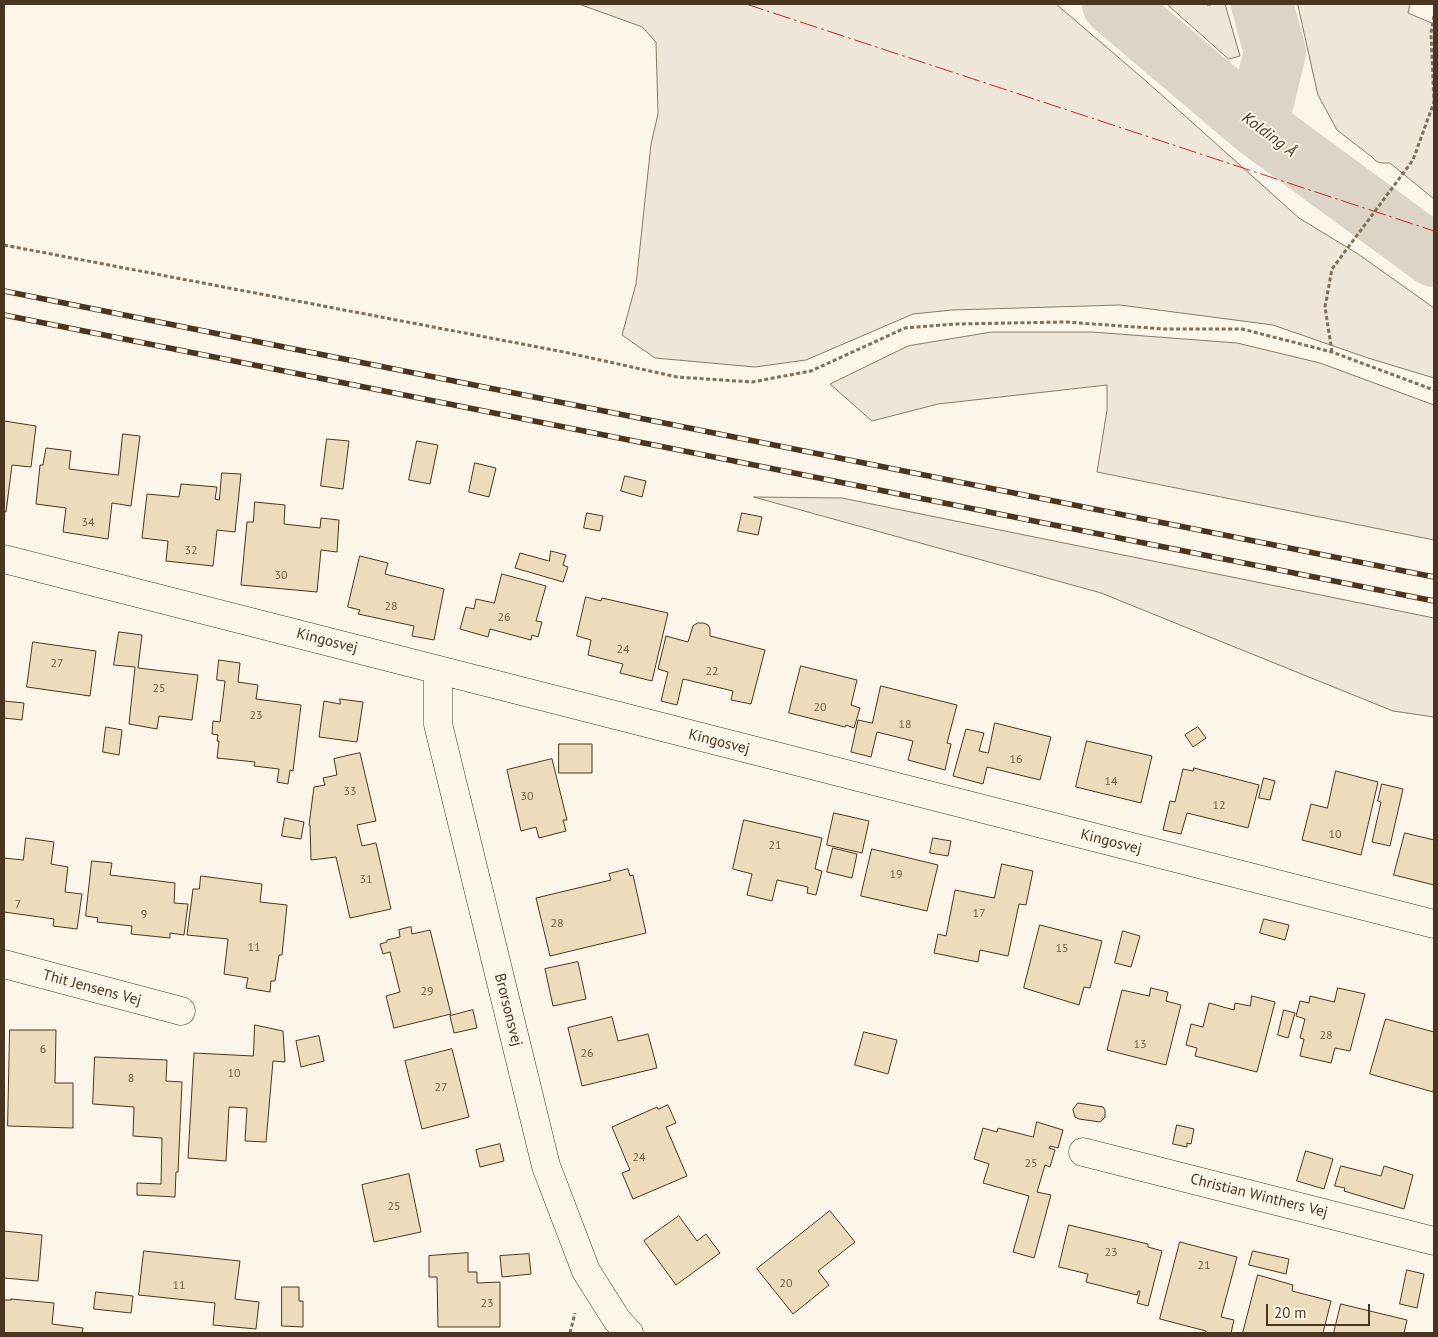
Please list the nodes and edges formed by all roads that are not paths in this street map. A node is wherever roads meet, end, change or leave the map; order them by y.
1 (4, 559) edge
2 (438, 670) junction
3 (1434, 924) edge
4 (4, 964) edge
5 (181, 1011) dead end
6 (1083, 1152) dead end
7 (1434, 1241) edge
8 (629, 1333) edge

1 - 2 street, Kingosvej
2 - 3 street, Kingosvej
2 - 8 street, Brorsonsvej
4 - 5 street, Thit Jensens Vej
6 - 7 street, Christian Winthers Vej

